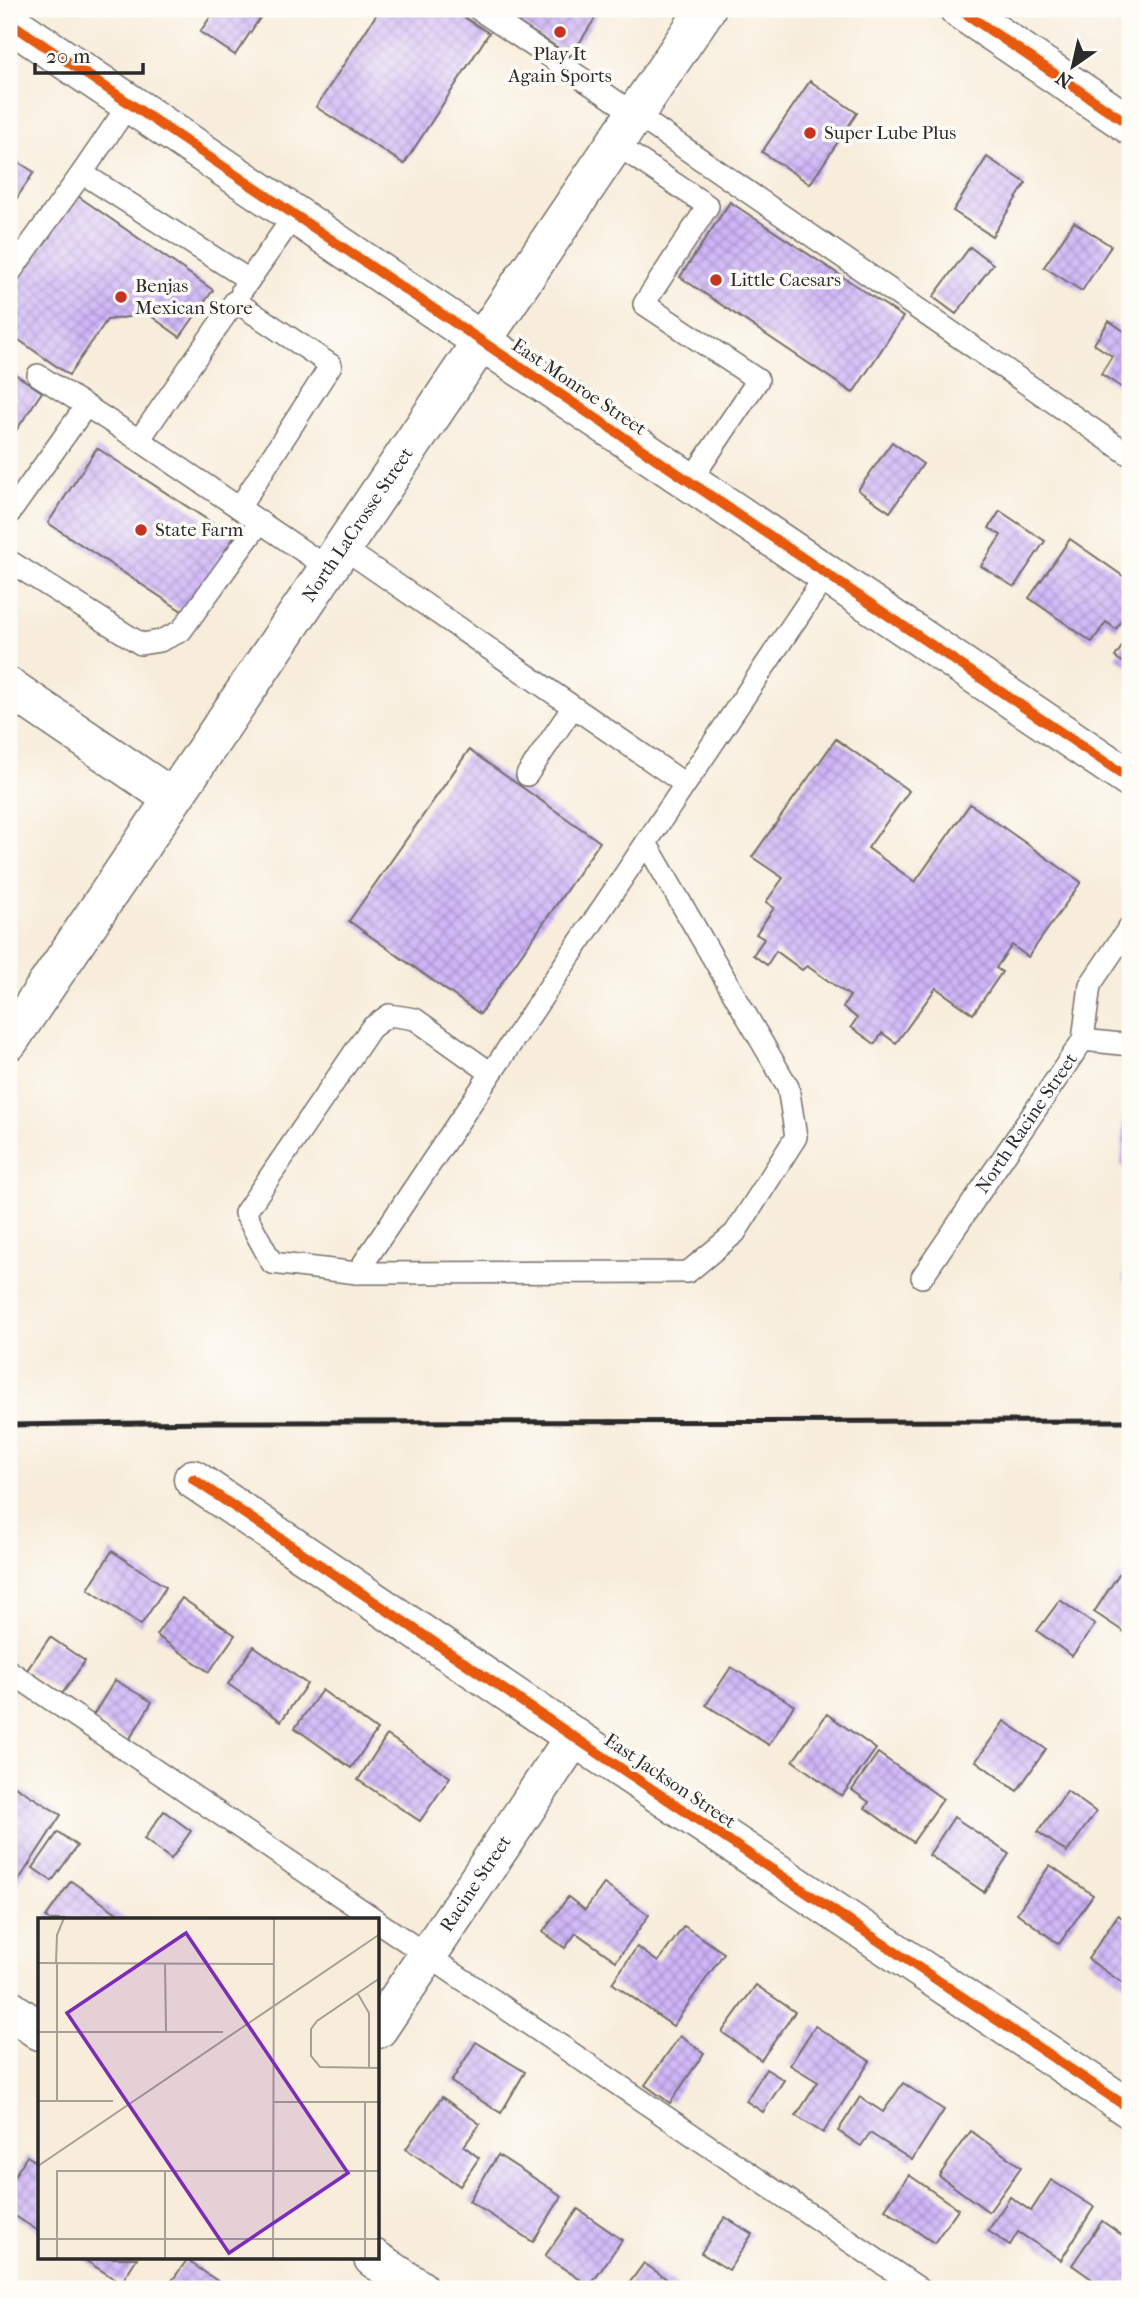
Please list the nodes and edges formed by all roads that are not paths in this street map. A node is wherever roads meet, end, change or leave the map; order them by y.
1 (478, 9) edge
2 (706, 9) edge
3 (959, 9) edge
4 (9, 22) edge
5 (130, 104) junction
6 (1130, 125) edge
7 (625, 128) junction
8 (82, 173) junction
9 (294, 216) junction
10 (9, 274) edge
11 (249, 280) junction
12 (235, 301) junction
13 (481, 343) junction
14 (38, 375) dead end
15 (86, 406) junction
16 (139, 440) junction
17 (1130, 455) edge
18 (690, 483) junction
19 (239, 509) junction
20 (9, 514) edge
21 (260, 522) junction
22 (335, 557) junction
23 (9, 561) edge
24 (826, 575) junction
25 (9, 687) edge
26 (573, 707) junction
27 (527, 775) dead end
28 (1130, 779) edge
29 (685, 784) junction
30 (172, 798) junction
31 (646, 843) junction
32 (1130, 926) edge
33 (1083, 1040) junction
34 (9, 1041) edge
35 (1130, 1045) edge
36 (491, 1073) junction
37 (357, 1273) junction
38 (922, 1277) dead end
39 (193, 1479) dead end
40 (9, 1671) edge
41 (574, 1737) junction
42 (373, 1918) edge
43 (380, 1923) edge
44 (428, 1955) junction
45 (9, 2009) edge
46 (380, 2026) edge
47 (38, 2030) edge
48 (1130, 2109) edge
49 (376, 2260) edge
50 (419, 2289) edge
51 (920, 2289) edge

1 - 7 lane
2 - 7 street, North LaCrosse Street
3 - 6 street
4 - 5 street, East Monroe Street
5 - 8 lane
5 - 9 street, East Monroe Street
7 - 13 street, North LaCrosse Street
7 - 17 lane
7 - 18 lane
8 - 10 lane
8 - 11 lane
9 - 11 lane
9 - 13 street, East Monroe Street
11 - 12 lane
12 - 16 lane
12 - 19 lane
13 - 18 street, East Monroe Street
13 - 22 street, North LaCrosse Street
14 - 15 lane
15 - 16 lane
15 - 20 lane
16 - 19 lane
18 - 24 street, East Monroe Street
19 - 21 lane
21 - 22 lane
21 - 23 lane
22 - 26 lane
22 - 30 street, North LaCrosse Street
24 - 28 street, East Monroe Street
24 - 29 lane
25 - 30 street
26 - 27 lane
26 - 29 lane
29 - 31 lane
30 - 34 street, North LaCrosse Street
31 - 36 lane
31 - 37 lane
32 - 33 lane, North Racine Street
33 - 35 lane
33 - 38 lane, North Racine Street
36 - 37 lane
36 - 37 lane
39 - 41 street, East Jackson Street
40 - 42 lane
41 - 44 street, Racine Street
41 - 48 street, East Jackson Street
43 - 44 lane
44 - 46 street, Racine Street
44 - 51 lane
45 - 47 street
49 - 50 street

